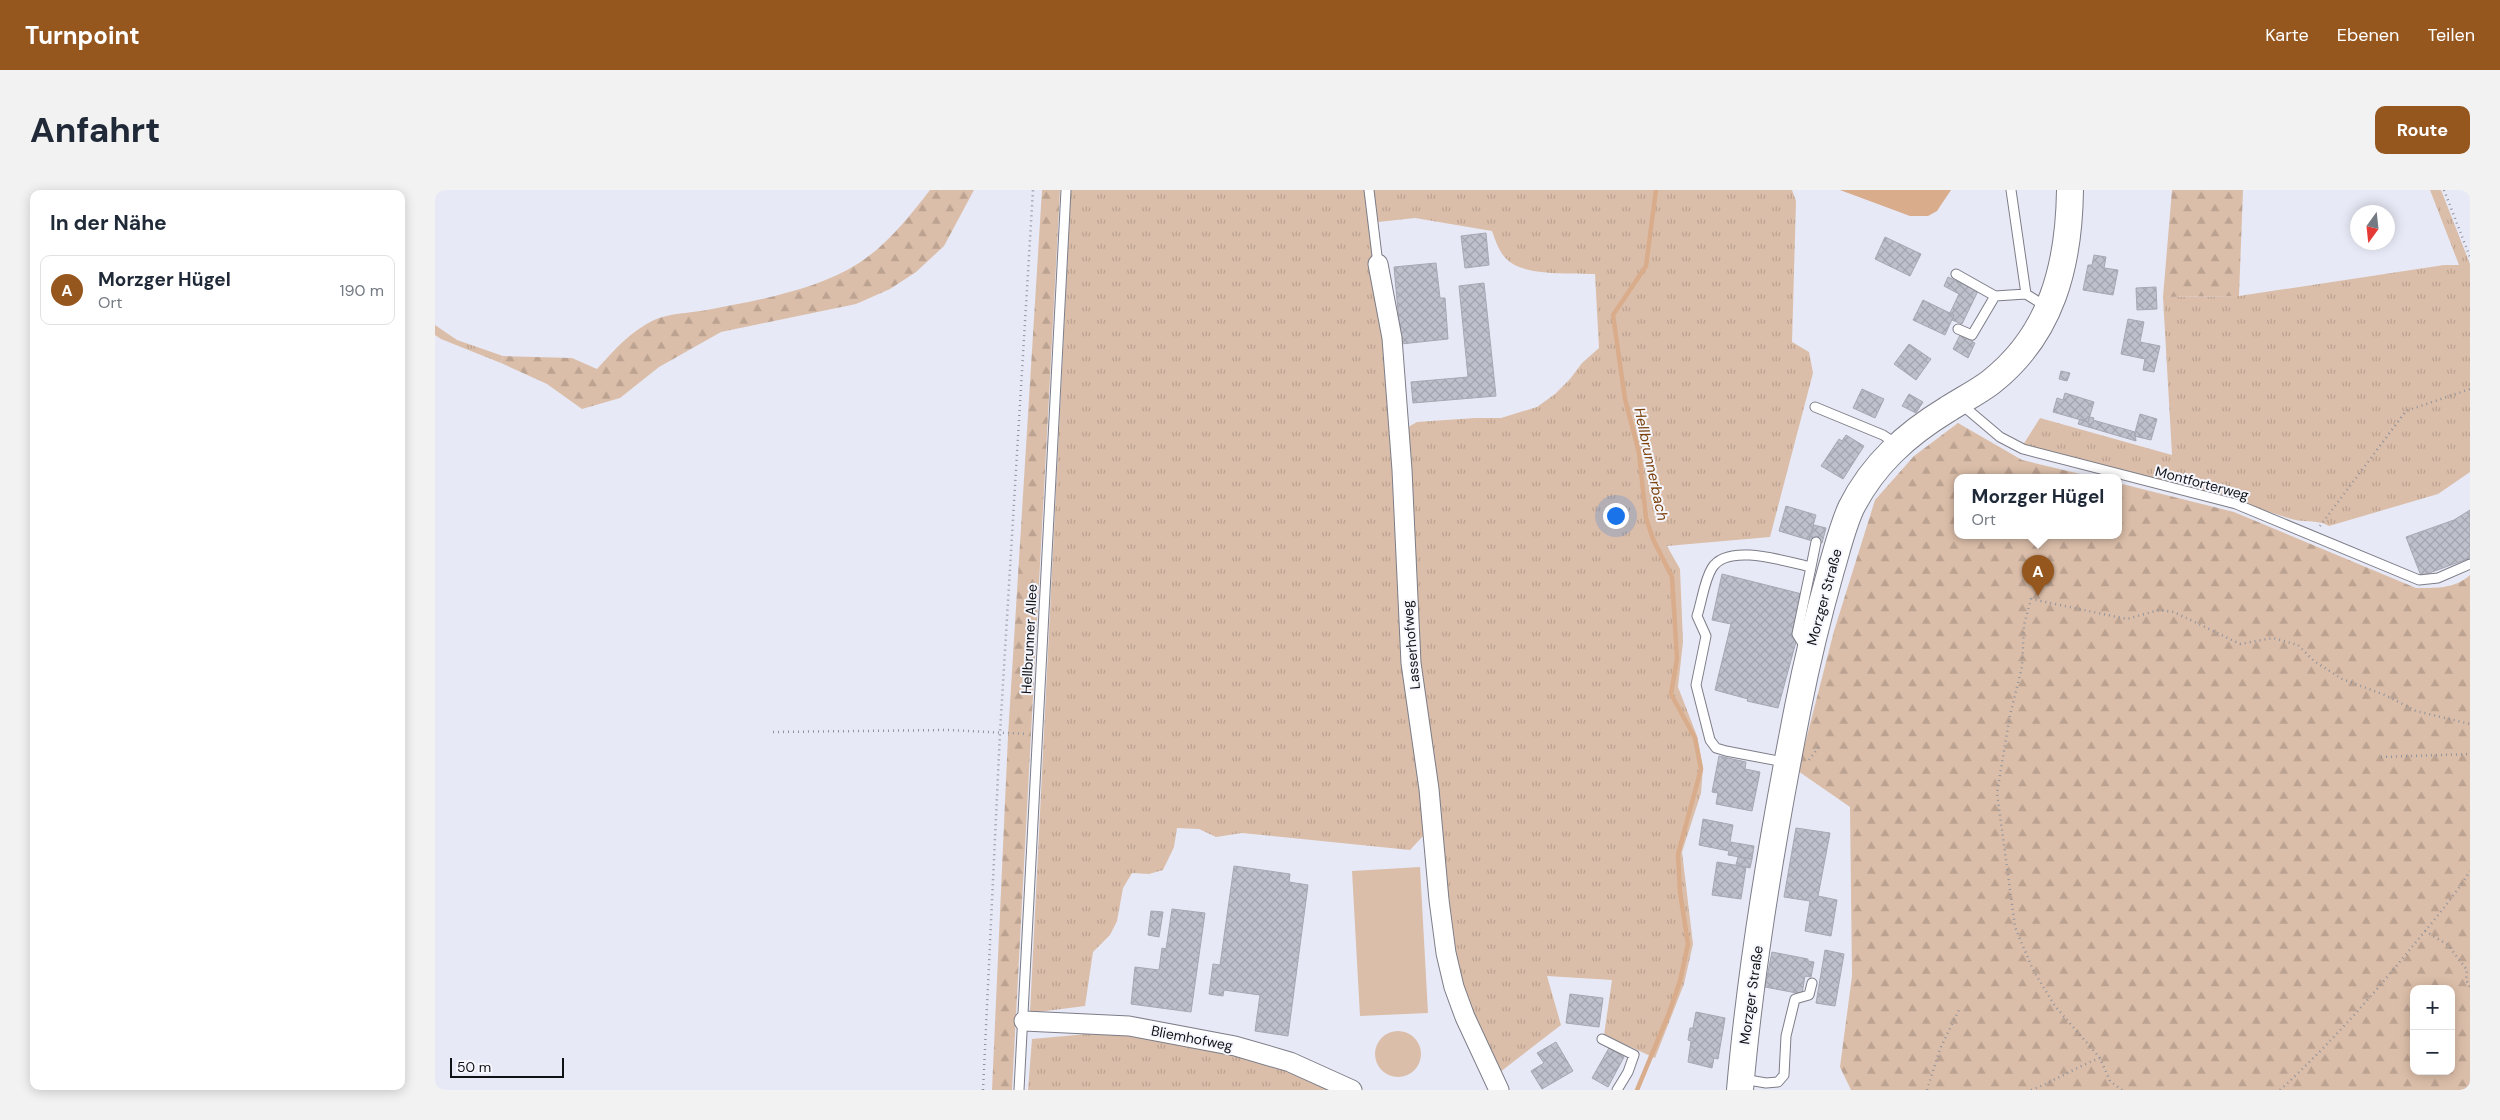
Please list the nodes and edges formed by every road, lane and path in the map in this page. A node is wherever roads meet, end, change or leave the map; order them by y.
1 (1033, 190) edge
2 (1066, 190) edge
3 (1369, 190) edge
4 (2011, 190) edge
5 (2070, 190) edge
6 (2444, 190) edge
7 (2470, 257) edge
8 (1378, 264) joint
9 (1956, 274) dead end
10 (2026, 294) junction
11 (1995, 296) junction
12 (2048, 308) junction
13 (1958, 330) dead end
14 (2470, 389) edge
15 (1959, 402) junction
16 (1815, 407) dead end
17 (1898, 445) junction
18 (2120, 474) edge
19 (2122, 475) edge
20 (2312, 536) junction
21 (1816, 542) dead end
22 (2470, 564) edge
23 (1811, 567) junction
24 (1811, 645) junction
25 (2470, 724) edge
26 (773, 732) dead end
27 (1000, 733) junction
28 (1038, 734) junction
29 (2470, 754) edge
30 (2381, 757) dead end
31 (1787, 763) junction
32 (2470, 871) edge
33 (2425, 931) junction
34 (1812, 983) dead end
35 (2470, 987) edge
36 (1960, 1008) dead end
37 (1024, 1020) junction
38 (1602, 1039) dead end
39 (2100, 1058) junction
40 (1740, 1084) edge
41 (983, 1090) edge
42 (1019, 1090) edge
43 (1352, 1090) edge
44 (1499, 1090) edge
45 (1617, 1090) edge
46 (1927, 1090) edge
47 (2031, 1090) edge
48 (2122, 1090) edge
49 (2280, 1090) edge

1 - 27 path
2 - 28 lane, Hellbrunner Allee
3 - 8 lane, Lasserhofweg
4 - 10 lane
5 - 12 street, Morzger Straße
6 - 7 path
8 - 44 street, Lasserhofweg
9 - 11 lane
10 - 11 lane
10 - 12 lane
11 - 13 lane
12 - 15 street, Morzger Straße
14 - 20 path
15 - 17 street, Morzger Straße
15 - 18 lane, Montforterweg
16 - 17 lane
17 - 24 street, Morzger Straße
19 - 20 lane, Montforterweg
20 - 22 lane, Montforterweg
21 - 23 lane
23 - 24 lane
23 - 31 lane
24 - 31 street, Morzger Straße
25 - 39 path
26 - 27 path
27 - 28 path
27 - 41 path
28 - 37 lane, Hellbrunner Allee
29 - 30 path
31 - 40 street, Morzger Straße
32 - 33 path
33 - 35 path
33 - 49 path
34 - 40 lane
36 - 46 path
37 - 42 lane, Hellbrunner Allee
37 - 43 street, Bliemhofweg
38 - 45 lane
39 - 47 path
39 - 48 path

